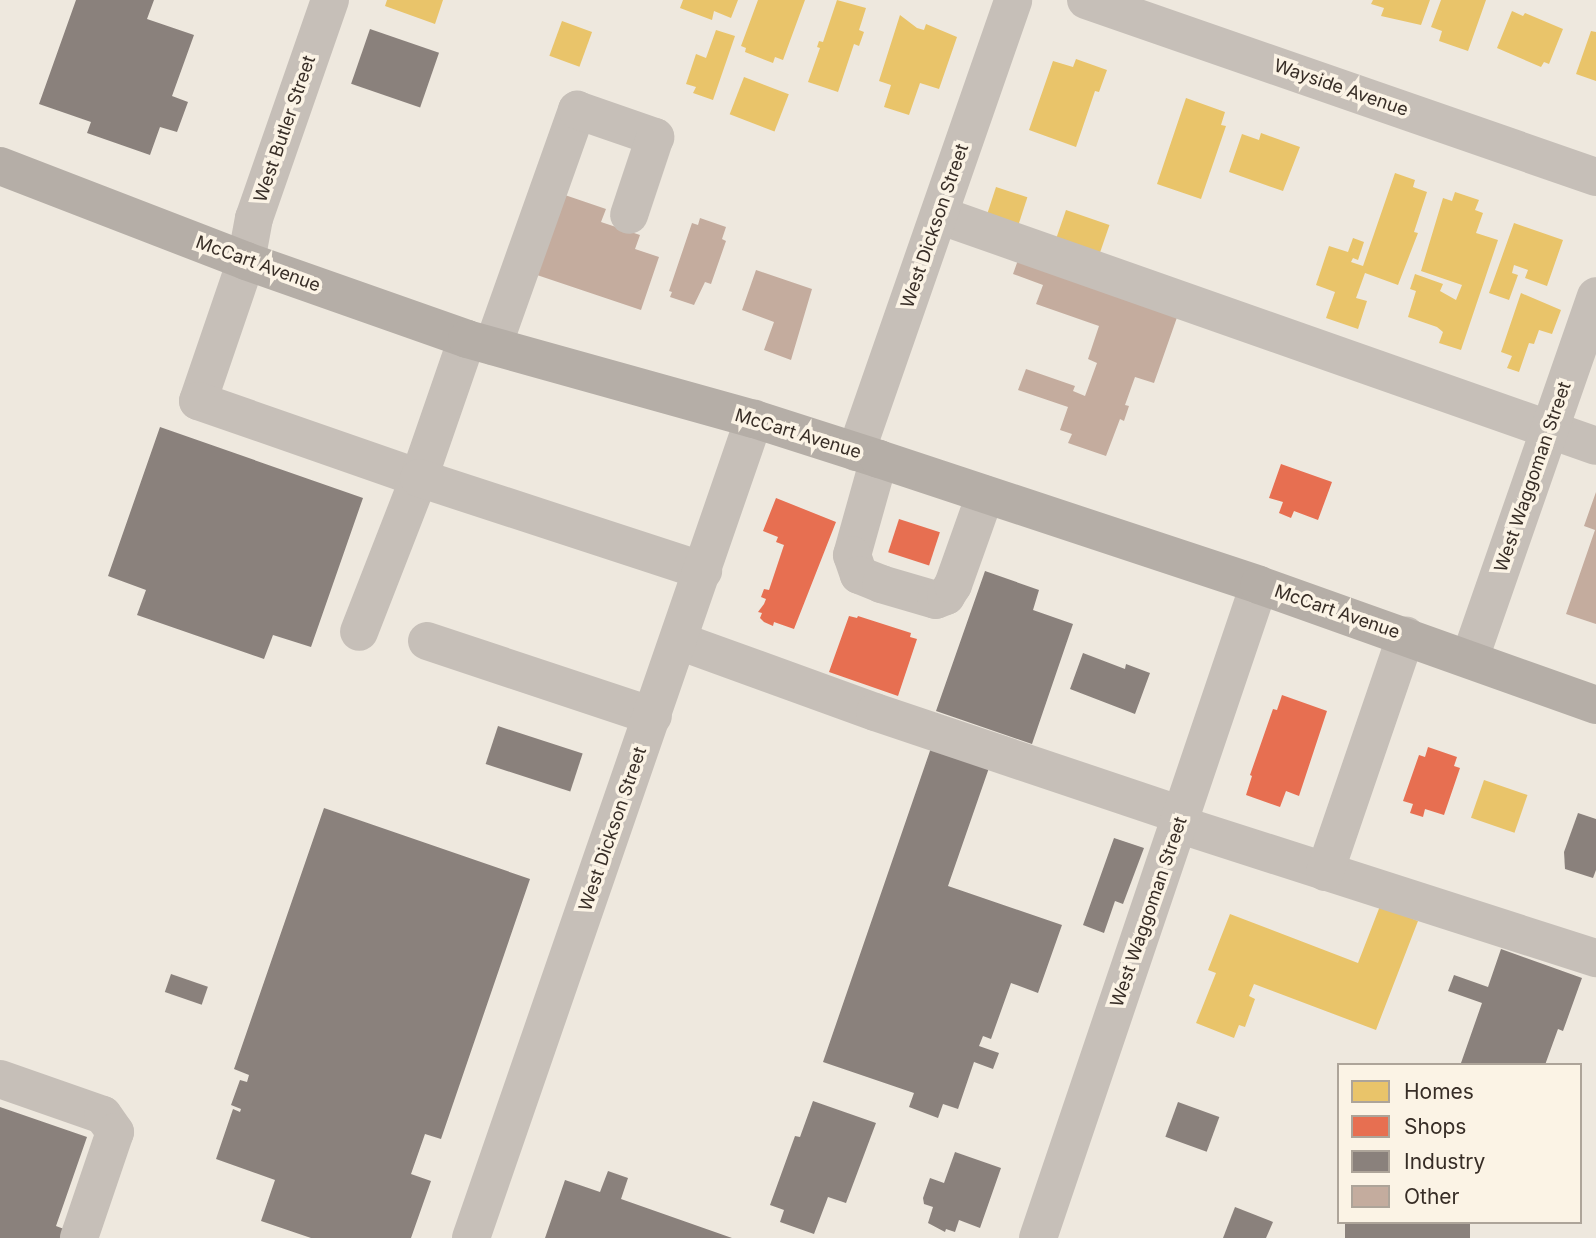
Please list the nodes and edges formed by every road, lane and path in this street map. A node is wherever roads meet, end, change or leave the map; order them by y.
1 (330, 0) edge
2 (1013, 0) edge
3 (1086, 0) edge
4 (0, 166) edge
5 (1596, 177) edge
6 (629, 215) dead end
7 (939, 215) junction
8 (246, 261) junction
9 (1596, 296) edge
10 (480, 343) junction
11 (754, 419) junction
12 (1549, 430) junction
13 (1596, 446) edge
14 (868, 456) junction
15 (419, 478) junction
16 (985, 495) junction
17 (703, 571) junction
18 (1259, 585) junction
19 (359, 632) dead end
20 (1406, 636) junction
21 (426, 641) dead end
22 (679, 641) junction
23 (1470, 658) junction
24 (1596, 705) edge
25 (653, 716) junction
26 (1180, 820) junction
27 (1325, 872) junction
28 (1596, 958) edge
29 (0, 1079) edge
30 (79, 1238) edge
31 (471, 1238) edge
32 (1038, 1238) edge

1 - 8 street, West Butler Street
2 - 7 street, West Dickson Street
3 - 5 street, Wayside Avenue
4 - 8 main road, McCart Avenue
6 - 10 street
7 - 12 street
7 - 14 street, West Dickson Street
8 - 10 main road, McCart Avenue
8 - 15 street, West Butler Street
9 - 12 street, West Waggoman Street
10 - 11 main road, McCart Avenue
10 - 15 street
11 - 14 main road, McCart Avenue
11 - 17 street, West Dickson Street
12 - 13 street
12 - 23 street, West Waggoman Street
14 - 16 main road, McCart Avenue
14 - 16 street, West Dickson Street
15 - 17 street
15 - 19 street
16 - 18 main road, McCart Avenue
17 - 22 street, West Dickson Street
18 - 20 main road, McCart Avenue
18 - 26 street, West Waggoman Street
20 - 23 main road, McCart Avenue
20 - 27 street
21 - 25 street
22 - 25 street, West Dickson Street
22 - 26 street
23 - 24 main road, McCart Avenue
25 - 31 street, West Dickson Street
26 - 27 street
26 - 32 street, West Waggoman Street
27 - 28 street
29 - 30 street

